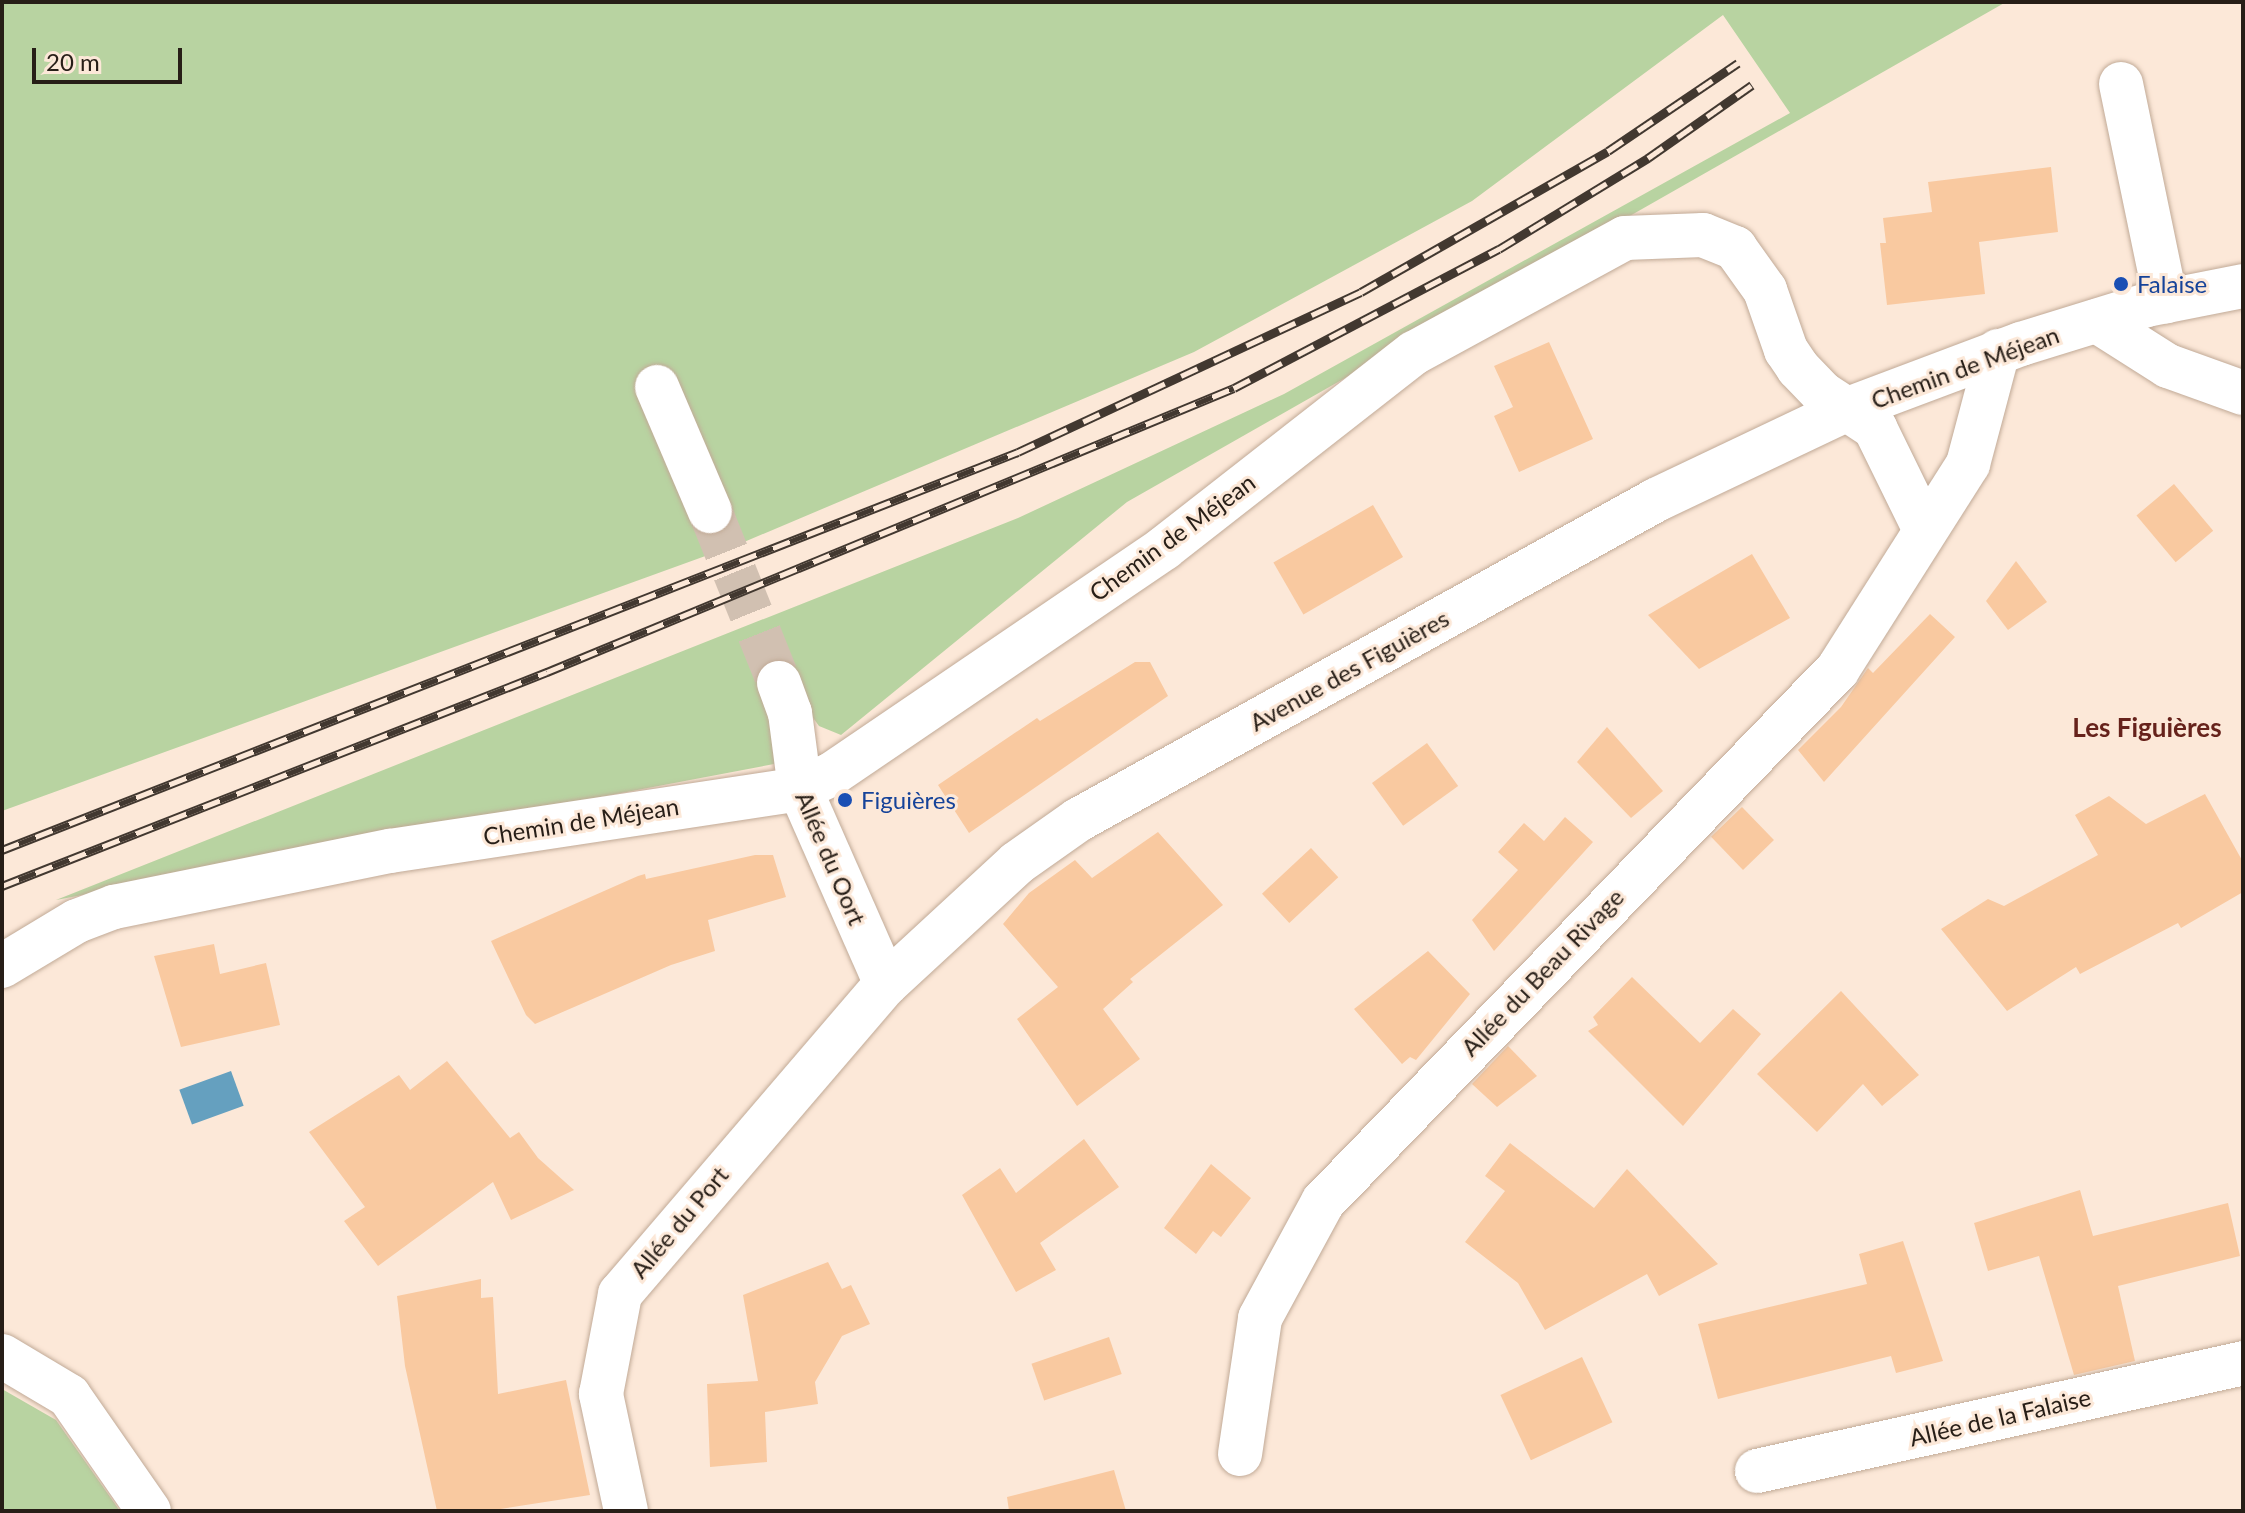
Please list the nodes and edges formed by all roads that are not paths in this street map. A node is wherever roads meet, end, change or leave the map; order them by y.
1 (2121, 84) dead end
2 (2243, 286) edge
3 (2166, 301) junction
4 (2097, 321) junction
5 (1998, 351) junction
6 (657, 387) dead end
7 (2243, 393) edge
8 (1848, 409) junction
9 (710, 511) tunnel mouth
10 (1925, 530) junction
11 (779, 683) tunnel mouth
12 (800, 789) junction
13 (2, 966) edge
14 (886, 984) junction
15 (2, 1356) edge
16 (2243, 1363) edge
17 (1240, 1454) dead end
18 (1757, 1471) dead end
19 (149, 1511) edge
20 (626, 1511) edge

1 - 3 street
2 - 3 street, Chemin de Méjean
3 - 4 street, Chemin de Méjean
4 - 5 street, Chemin de Méjean
4 - 7 street
5 - 8 street, Chemin de Méjean
5 - 10 street, Allée du Beau Rivage
6 - 9 street
8 - 10 street
8 - 12 street, Chemin de Méjean
8 - 14 street, Avenue des Figuières
10 - 17 street, Allée du Beau Rivage
11 - 12 street, Allée du Oort
12 - 13 street, Chemin de Méjean
12 - 14 street, Allée du Oort
14 - 20 street, Allée du Port
15 - 19 street
16 - 18 street, Allée de la Falaise

